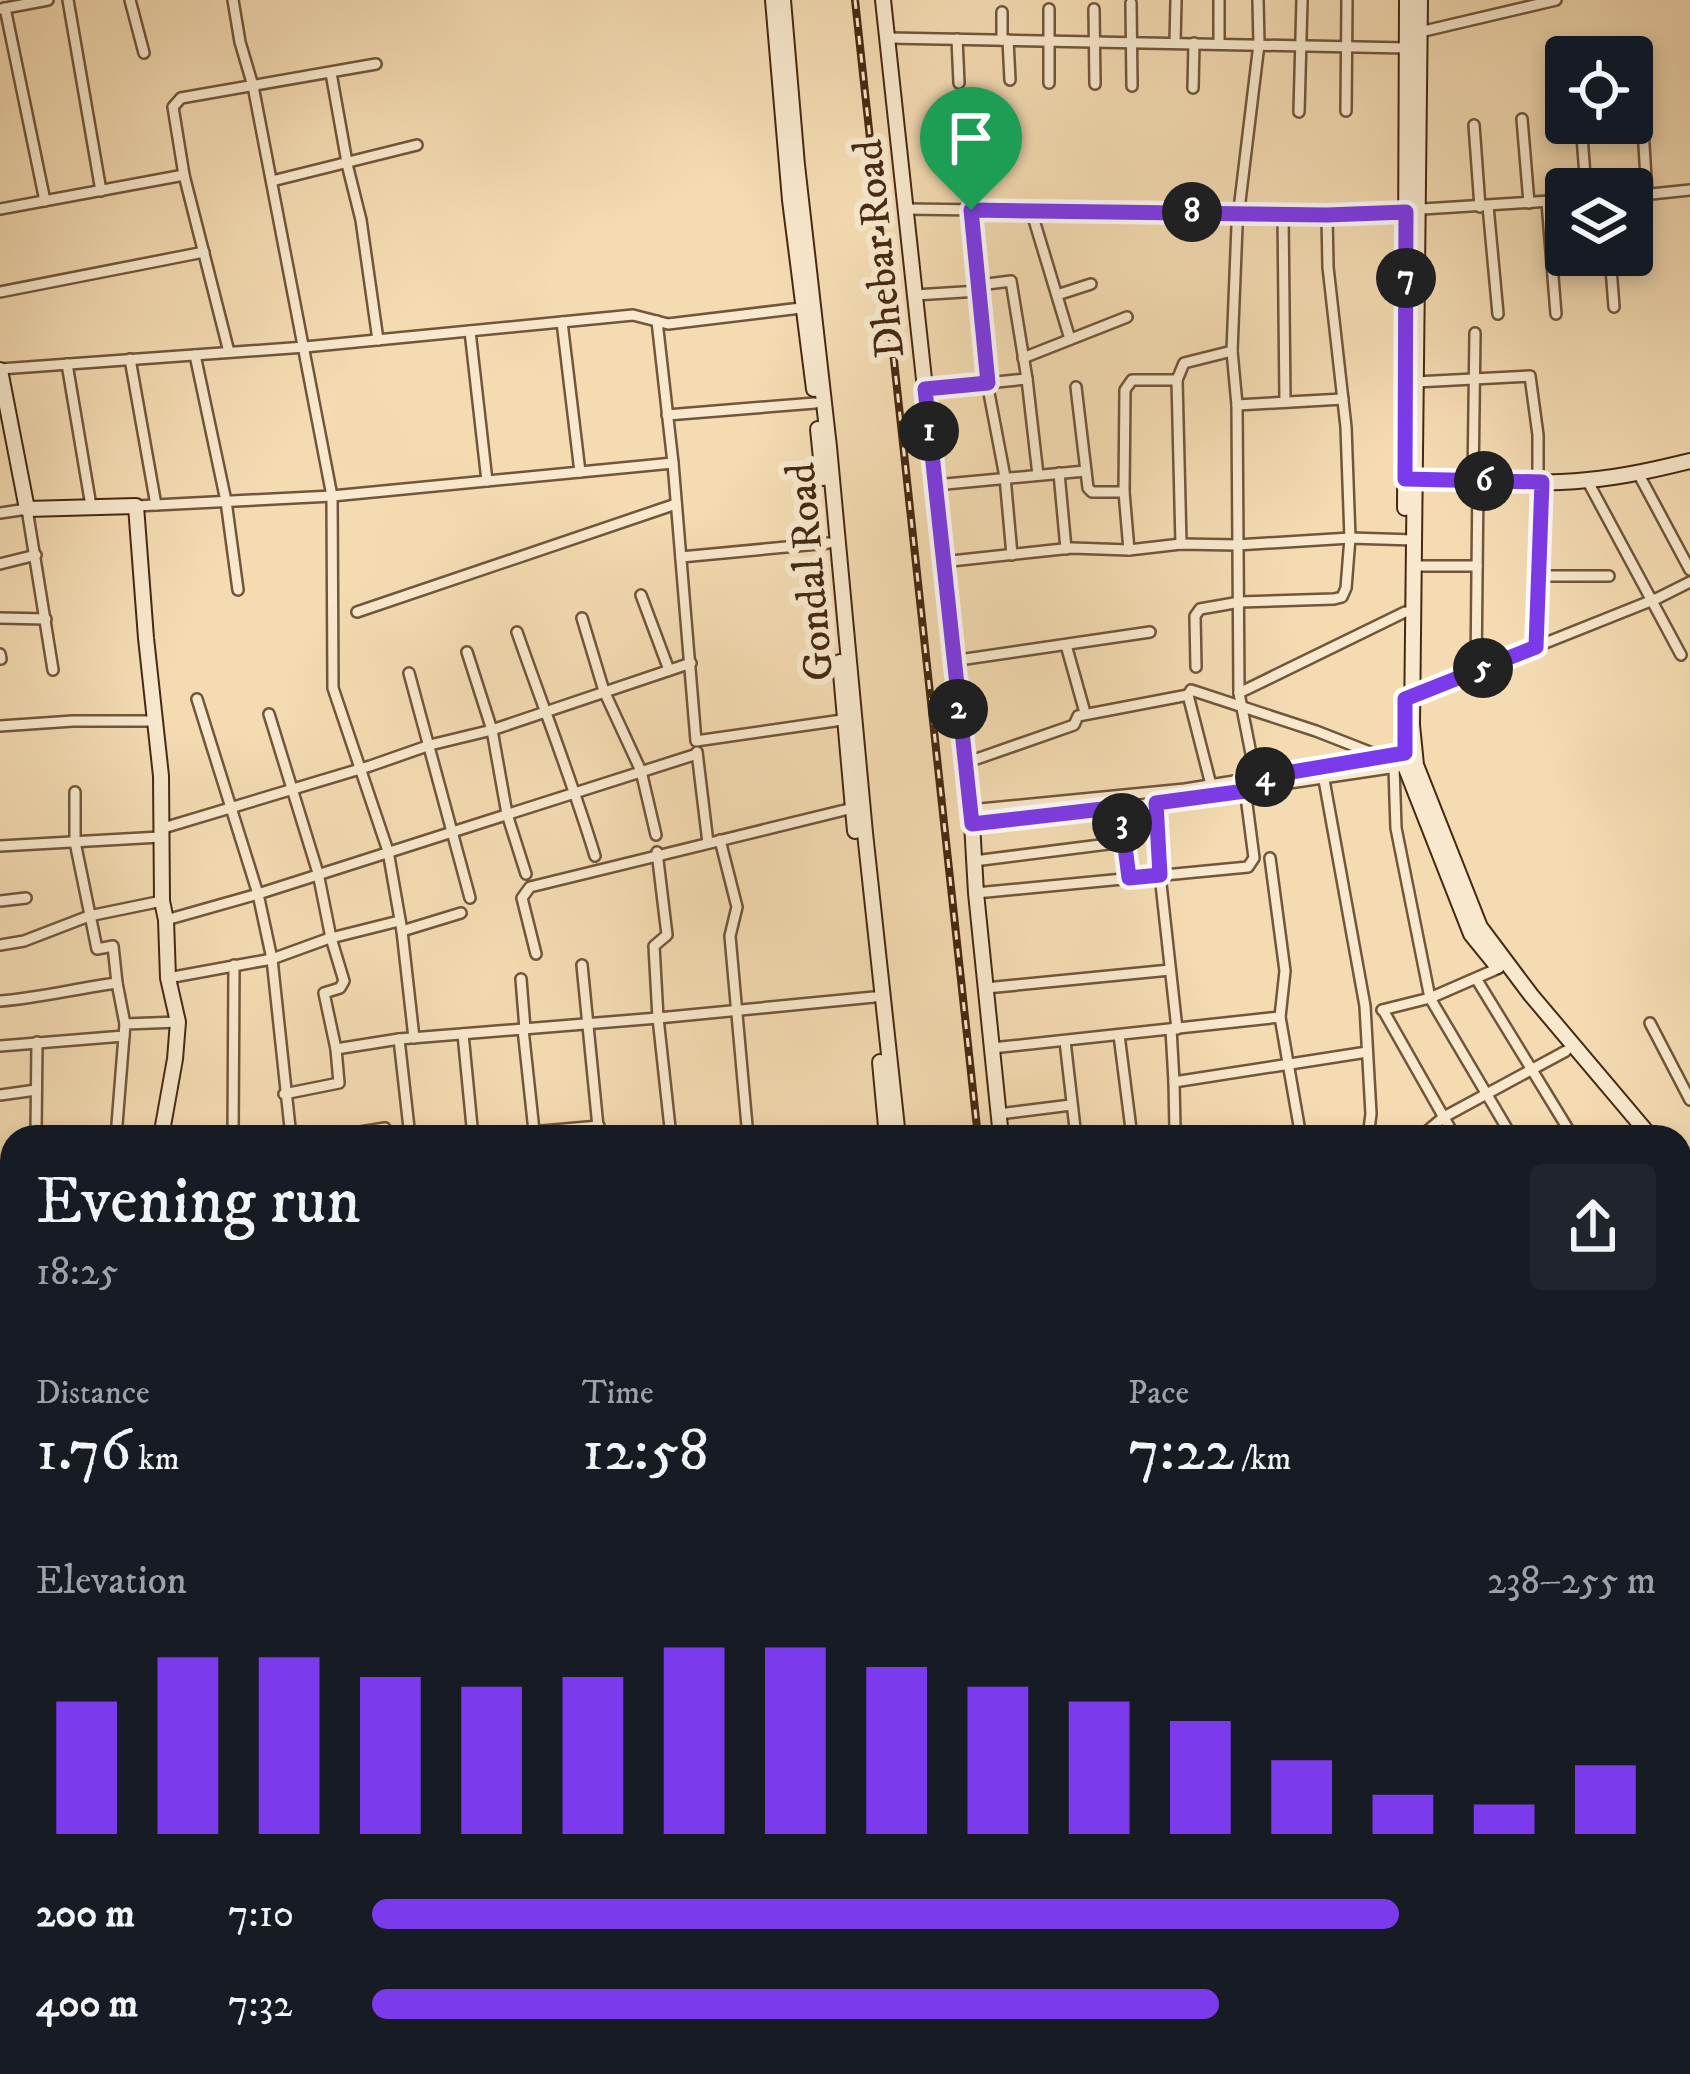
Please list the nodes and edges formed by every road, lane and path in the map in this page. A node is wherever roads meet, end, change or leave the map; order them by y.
1 (47, 0) edge
2 (68, 0) edge
3 (130, 0) edge
4 (233, 0) edge
5 (773, 0) edge
6 (783, 0) edge
7 (883, 0) edge
8 (1219, 0) edge
9 (1258, 0) edge
10 (1302, 0) edge
11 (1347, 0) edge
12 (1407, 0) edge
13 (1420, 0) edge
14 (1556, 0) edge
15 (1175, 2) edge
16 (1131, 3) dead end
17 (3, 9) edge
18 (1049, 9) dead end
19 (1094, 9) dead end
20 (1003, 12) dead end
21 (1420, 32) junction
22 (889, 38) junction
23 (957, 39) junction
24 (1005, 40) junction
25 (1049, 40) junction
26 (1094, 41) junction
27 (1131, 41) junction
28 (1175, 42) junction
29 (1194, 43) junction
30 (1219, 43) junction
31 (1259, 44) junction
32 (1301, 45) junction
33 (1346, 46) junction
34 (1406, 48) junction
35 (144, 53) dead end
36 (376, 64) dead end
37 (332, 73) junction
38 (1010, 80) dead end
39 (959, 83) dead end
40 (1049, 83) dead end
41 (1095, 83) dead end
42 (253, 86) junction
43 (1132, 86) dead end
44 (1193, 88) dead end
45 (1346, 111) dead end
46 (1299, 112) dead end
47 (1522, 119) dead end
48 (1474, 125) dead end
49 (417, 145) dead end
50 (347, 162) junction
51 (184, 175) junction
52 (272, 181) junction
53 (1690, 190) edge
54 (101, 191) junction
55 (1653, 194) edge
56 (45, 201) junction
57 (1545, 202) edge
58 (1529, 203) junction
59 (1484, 206) junction
60 (0, 209) edge
61 (906, 209) junction
62 (971, 210) junction
63 (1031, 210) junction
64 (1412, 211) junction
65 (1238, 213) junction
66 (1283, 213) junction
67 (1327, 215) junction
68 (204, 252) junction
69 (1553, 276) edge
70 (1612, 276) edge
71 (1090, 284) dead end
72 (979, 288) junction
73 (0, 292) edge
74 (915, 295) junction
75 (1057, 295) junction
76 (808, 307) junction
77 (1614, 307) dead end
78 (1498, 314) dead end
79 (1556, 314) dead end
80 (1127, 317) dead end
81 (657, 321) junction
82 (562, 322) junction
83 (470, 331) junction
84 (1474, 333) dead end
85 (1070, 339) junction
86 (378, 340) junction
87 (304, 346) junction
88 (1232, 351) junction
89 (229, 352) junction
90 (196, 355) junction
91 (1023, 358) junction
92 (130, 359) junction
93 (67, 364) junction
94 (0, 369) edge
95 (1474, 378) junction
96 (1027, 379) junction
97 (1177, 380) junction
98 (1416, 382) junction
99 (988, 383) junction
100 (1076, 388) dead end
101 (925, 389) junction
102 (1343, 399) junction
103 (1285, 402) junction
104 (815, 403) junction
105 (1238, 405) junction
106 (667, 415) junction
107 (1690, 461) edge
108 (673, 463) junction
109 (1085, 471) junction
110 (580, 472) junction
111 (1059, 473) junction
112 (1638, 473) junction
113 (1038, 475) junction
114 (1005, 477) junction
115 (1410, 479) junction
116 (1587, 480) junction
117 (487, 481) junction
118 (1475, 481) junction
119 (1540, 482) junction
120 (934, 485) junction
121 (1124, 491) junction
122 (332, 496) junction
123 (226, 501) junction
124 (676, 504) junction
125 (156, 505) junction
126 (92, 506) junction
127 (136, 506) junction
128 (27, 509) junction
129 (0, 513) edge
130 (1350, 538) junction
131 (1410, 539) junction
132 (829, 543) junction
133 (1181, 544) junction
134 (1237, 545) junction
135 (1066, 548) junction
136 (1129, 550) junction
137 (36, 555) junction
138 (1012, 555) junction
139 (681, 557) junction
140 (942, 562) junction
141 (0, 564) edge
142 (1414, 566) junction
143 (1477, 566) junction
144 (1690, 569) edge
145 (1538, 576) junction
146 (1609, 576) dead end
147 (1690, 582) edge
148 (238, 590) dead end
149 (640, 595) dead end
150 (1653, 600) junction
151 (1240, 602) junction
152 (357, 612) dead end
153 (1405, 612) junction
154 (0, 618) edge
155 (582, 618) dead end
156 (46, 619) junction
157 (517, 632) dead end
158 (1150, 632) dead end
159 (1066, 645) junction
160 (1536, 647) junction
161 (467, 652) dead end
162 (1681, 655) dead end
163 (952, 661) junction
164 (691, 663) junction
165 (53, 670) dead end
166 (669, 670) junction
167 (1476, 670) junction
168 (409, 673) dead end
169 (604, 691) junction
170 (1189, 692) junction
171 (1239, 693) junction
172 (1409, 698) junction
173 (197, 699) dead end
174 (1242, 706) junction
175 (1084, 709) dead end
176 (544, 710) junction
177 (268, 714) dead end
178 (849, 719) junction
179 (155, 722) junction
180 (0, 726) edge
181 (492, 730) junction
182 (696, 741) junction
183 (430, 745) junction
184 (697, 754) junction
185 (1382, 757) junction
186 (1406, 762) junction
187 (964, 763) junction
188 (361, 769) junction
189 (641, 771) junction
190 (1324, 780) junction
191 (1211, 785) junction
192 (1251, 785) junction
193 (293, 788) junction
194 (576, 791) junction
195 (75, 792) dead end
196 (1156, 797) junction
197 (1120, 807) junction
198 (232, 808) junction
199 (853, 808) junction
200 (507, 814) junction
201 (971, 817) junction
202 (451, 831) junction
203 (160, 833) junction
204 (656, 836) dead end
205 (720, 840) junction
206 (75, 842) junction
207 (1124, 842) junction
208 (708, 843) junction
209 (0, 846) edge
210 (388, 851) junction
211 (656, 854) junction
212 (595, 856) dead end
213 (1270, 858) dead end
214 (974, 861) junction
215 (318, 873) junction
216 (526, 874) dead end
217 (1160, 875) junction
218 (1129, 878) junction
219 (976, 893) junction
220 (258, 894) junction
221 (26, 898) dead end
222 (470, 898) dead end
223 (0, 901) edge
224 (162, 901) junction
225 (461, 913) dead end
226 (89, 916) junction
227 (166, 920) junction
228 (401, 926) junction
229 (331, 938) junction
230 (0, 945) edge
231 (536, 953) dead end
232 (272, 958) junction
233 (234, 965) junction
234 (582, 965) dead end
235 (1498, 968) junction
236 (1170, 970) junction
237 (169, 978) junction
238 (521, 979) dead end
239 (1477, 980) junction
240 (117, 983) junction
241 (986, 988) junction
242 (874, 997) junction
243 (1430, 998) junction
244 (0, 1001) edge
245 (1365, 1006) junction
246 (736, 1010) junction
247 (1383, 1010) junction
248 (1280, 1016) junction
249 (658, 1018) junction
250 (178, 1022) junction
251 (1650, 1023) dead end
252 (586, 1024) junction
253 (524, 1029) junction
254 (1174, 1029) junction
255 (124, 1030) junction
256 (463, 1034) junction
257 (1119, 1035) junction
258 (414, 1037) junction
259 (399, 1039) junction
260 (1065, 1041) junction
261 (37, 1042) junction
262 (0, 1046) edge
263 (992, 1048) junction
264 (336, 1049) junction
265 (1566, 1051) junction
266 (1367, 1052) junction
267 (1288, 1063) junction
268 (1532, 1069) junction
269 (1174, 1082) junction
270 (36, 1090) junction
271 (284, 1094) junction
272 (0, 1095) edge
273 (1485, 1095) junction
274 (1690, 1100) edge
275 (1071, 1105) junction
276 (999, 1114) junction
277 (1444, 1117) junction
278 (38, 1125) edge
279 (117, 1125) edge
280 (162, 1125) edge
281 (233, 1125) edge
282 (285, 1125) edge
283 (409, 1125) edge
284 (472, 1125) edge
285 (533, 1125) edge
286 (598, 1125) edge
287 (670, 1125) edge
288 (747, 1125) edge
289 (885, 1125) edge
290 (897, 1125) edge
291 (1000, 1125) edge
292 (1074, 1125) edge
293 (1130, 1125) edge
294 (1175, 1125) edge
295 (1299, 1125) edge
296 (1371, 1125) edge
297 (1434, 1125) edge
298 (1449, 1125) edge
299 (1504, 1125) edge
300 (1566, 1125) edge
301 (1628, 1125) edge
302 (1641, 1125) edge

1 - 17 street
2 - 54 street
3 - 35 street
4 - 42 street
5 - 76 street
6 - 76 street, Gondal Road
7 - 22 street, Dhebar Road
8 - 30 street
9 - 31 street
10 - 32 street
11 - 33 street
12 - 34 street
13 - 21 street
14 - 21 street
15 - 28 street
16 - 27 street
17 - 56 street
18 - 25 street
19 - 26 street
20 - 24 street
21 - 64 street
22 - 23 street
22 - 61 street, Dhebar Road
23 - 24 street
23 - 39 street
24 - 25 street
24 - 38 street
25 - 26 street
25 - 40 street
26 - 27 street
26 - 41 street
27 - 28 street
27 - 43 street
28 - 29 street
29 - 30 street
29 - 44 street
30 - 31 street
31 - 32 street
31 - 65 street
32 - 33 street
32 - 46 street
33 - 34 street
33 - 45 street
34 - 64 street
36 - 37 street
37 - 42 street
37 - 50 street
42 - 51 street
42 - 52 street
47 - 58 street
48 - 59 street
49 - 50 street
50 - 52 street
50 - 86 street
51 - 54 street
51 - 68 street
52 - 87 street
53 - 55 street
54 - 56 street
56 - 60 street
57 - 58 street
58 - 59 street
59 - 64 street
59 - 78 street
61 - 62 street
61 - 74 street, Dhebar Road
62 - 63 street
62 - 72 street
63 - 65 street
63 - 75 street
64 - 67 street
64 - 98 street
64 - 115 street
65 - 66 street
65 - 88 street
66 - 67 street
66 - 103 street
67 - 102 street
68 - 73 street
68 - 89 street
69 - 79 street
70 - 77 street
71 - 75 street
72 - 74 street
72 - 91 street
72 - 99 street
74 - 101 street, Dhebar Road
75 - 85 street
76 - 81 street
76 - 104 street
76 - 178 street, Gondal Road
80 - 85 street
81 - 82 street
81 - 106 street
82 - 83 street
82 - 110 street
83 - 86 street
83 - 117 street
84 - 95 street
85 - 91 street
86 - 87 street
87 - 89 street
87 - 122 street
88 - 97 street
88 - 105 street
89 - 90 street
90 - 92 street
90 - 123 street
91 - 96 street
92 - 93 street
92 - 125 street
93 - 94 street
93 - 126 street
94 - 128 street
95 - 98 street
95 - 118 street
95 - 119 street
96 - 99 street
96 - 113 street
97 - 121 street
97 - 133 street
98 - 115 street
99 - 101 street
99 - 114 street
100 - 109 street
101 - 120 street, Dhebar Road
102 - 103 street
102 - 130 street
103 - 105 street
104 - 106 street
104 - 132 street
105 - 134 street
106 - 108 street
107 - 112 street
108 - 110 street
108 - 124 street
109 - 111 street
109 - 121 street
110 - 117 street
111 - 113 street
111 - 135 street
112 - 116 street
112 - 144 street
113 - 114 street
114 - 120 street
114 - 138 street
115 - 118 street
115 - 131 street
116 - 119 street
116 - 150 street
117 - 122 street
118 - 119 street
118 - 143 street
119 - 145 street
120 - 140 street, Dhebar Road
121 - 136 street
122 - 123 street
122 - 188 street
123 - 125 street
123 - 148 street
124 - 139 street
124 - 152 street
125 - 127 street
126 - 127 street
126 - 128 street
127 - 179 street
128 - 129 street
128 - 137 street
130 - 131 street
130 - 134 street
130 - 151 street
131 - 142 street
131 - 153 street
132 - 139 street
132 - 178 street
133 - 134 street
133 - 136 street
134 - 151 street
135 - 136 street
135 - 138 street
137 - 141 street
137 - 156 street
138 - 140 street
139 - 164 street
140 - 163 street, Dhebar Road
142 - 143 street
142 - 172 street
143 - 167 street
145 - 146 street
145 - 160 street
147 - 150 street
149 - 166 street
150 - 160 street
150 - 162 street
151 - 170 street
151 - 171 street
153 - 171 street
153 - 172 street
154 - 156 street
155 - 169 street
156 - 165 street
157 - 176 street
158 - 159 street
159 - 163 street
159 - 175 street
160 - 167 street
161 - 181 street
163 - 187 street, Dhebar Road
164 - 166 street
164 - 182 street
166 - 169 street
167 - 172 street
168 - 183 street
169 - 176 street
169 - 189 street
170 - 174 street
170 - 187 street
170 - 191 street
171 - 174 street
172 - 186 street
173 - 198 street
174 - 185 street
174 - 192 street
176 - 181 street
176 - 194 street
177 - 193 street
178 - 182 street
178 - 199 street
178 - 290 street, Gondal Road
179 - 180 street
179 - 203 street
181 - 183 street
181 - 200 street
182 - 184 street
183 - 188 street
183 - 202 street
184 - 189 street
184 - 208 street
185 - 186 street
185 - 192 street
186 - 190 street
186 - 235 street
186 - 243 street
186 - 302 street
187 - 201 street, Dhebar Road
188 - 193 street
188 - 210 street
189 - 194 street
189 - 204 street
190 - 192 street
190 - 245 street
191 - 192 street
191 - 196 street
192 - 196 street
192 - 217 street
193 - 198 street
193 - 215 street
194 - 200 street
194 - 212 street
195 - 206 street
196 - 197 street
196 - 201 street
196 - 217 street
197 - 201 street
197 - 207 street
198 - 203 street
198 - 220 street
199 - 205 street
199 - 242 street
200 - 202 street
200 - 216 street
201 - 214 street, Dhebar Road
202 - 210 street
202 - 222 street
203 - 206 street
203 - 224 street
205 - 208 street
205 - 246 street
206 - 209 street
206 - 226 street
207 - 214 street
207 - 218 street
208 - 211 street
210 - 215 street
210 - 228 street
211 - 231 street
211 - 249 street
213 - 248 street
214 - 219 street, Dhebar Road
215 - 220 street
215 - 229 street
217 - 218 street
217 - 236 street
218 - 219 street
219 - 241 street, Dhebar Road
220 - 227 street
220 - 232 street
221 - 223 street
224 - 226 street
224 - 227 street
225 - 228 street
226 - 230 street
226 - 240 street
227 - 237 street
228 - 229 street
228 - 258 street
229 - 232 street
229 - 264 street
232 - 233 street
232 - 271 street
233 - 237 street
233 - 281 street
234 - 252 street
235 - 239 street
235 - 265 street
236 - 241 street
236 - 254 street
237 - 250 street
238 - 253 street
239 - 243 street
239 - 268 street
240 - 244 street
240 - 255 street
241 - 263 street, Dhebar Road
242 - 246 street
242 - 289 street
243 - 247 street
243 - 273 street
245 - 247 street
245 - 266 street
246 - 249 street
246 - 288 street
247 - 277 street
248 - 254 street
248 - 267 street
249 - 252 street
249 - 287 street
250 - 255 street
250 - 280 street
251 - 274 street
252 - 253 street
252 - 286 street
253 - 256 street
253 - 285 street
254 - 257 street
254 - 269 street
255 - 261 street
255 - 279 street
256 - 258 street
256 - 284 street
257 - 260 street
257 - 293 street
258 - 259 street
259 - 264 street
259 - 283 street
260 - 263 street
260 - 275 street
261 - 262 street
261 - 270 street
263 - 276 street, Dhebar Road
264 - 271 street
265 - 268 street
265 - 301 street
266 - 267 street
266 - 296 street
267 - 269 street
267 - 295 street
268 - 273 street
268 - 300 street
269 - 294 street
270 - 272 street
270 - 278 street
271 - 282 street
273 - 277 street
273 - 299 street
275 - 276 street
275 - 292 street
276 - 291 street, Dhebar Road
277 - 297 street
277 - 298 street

